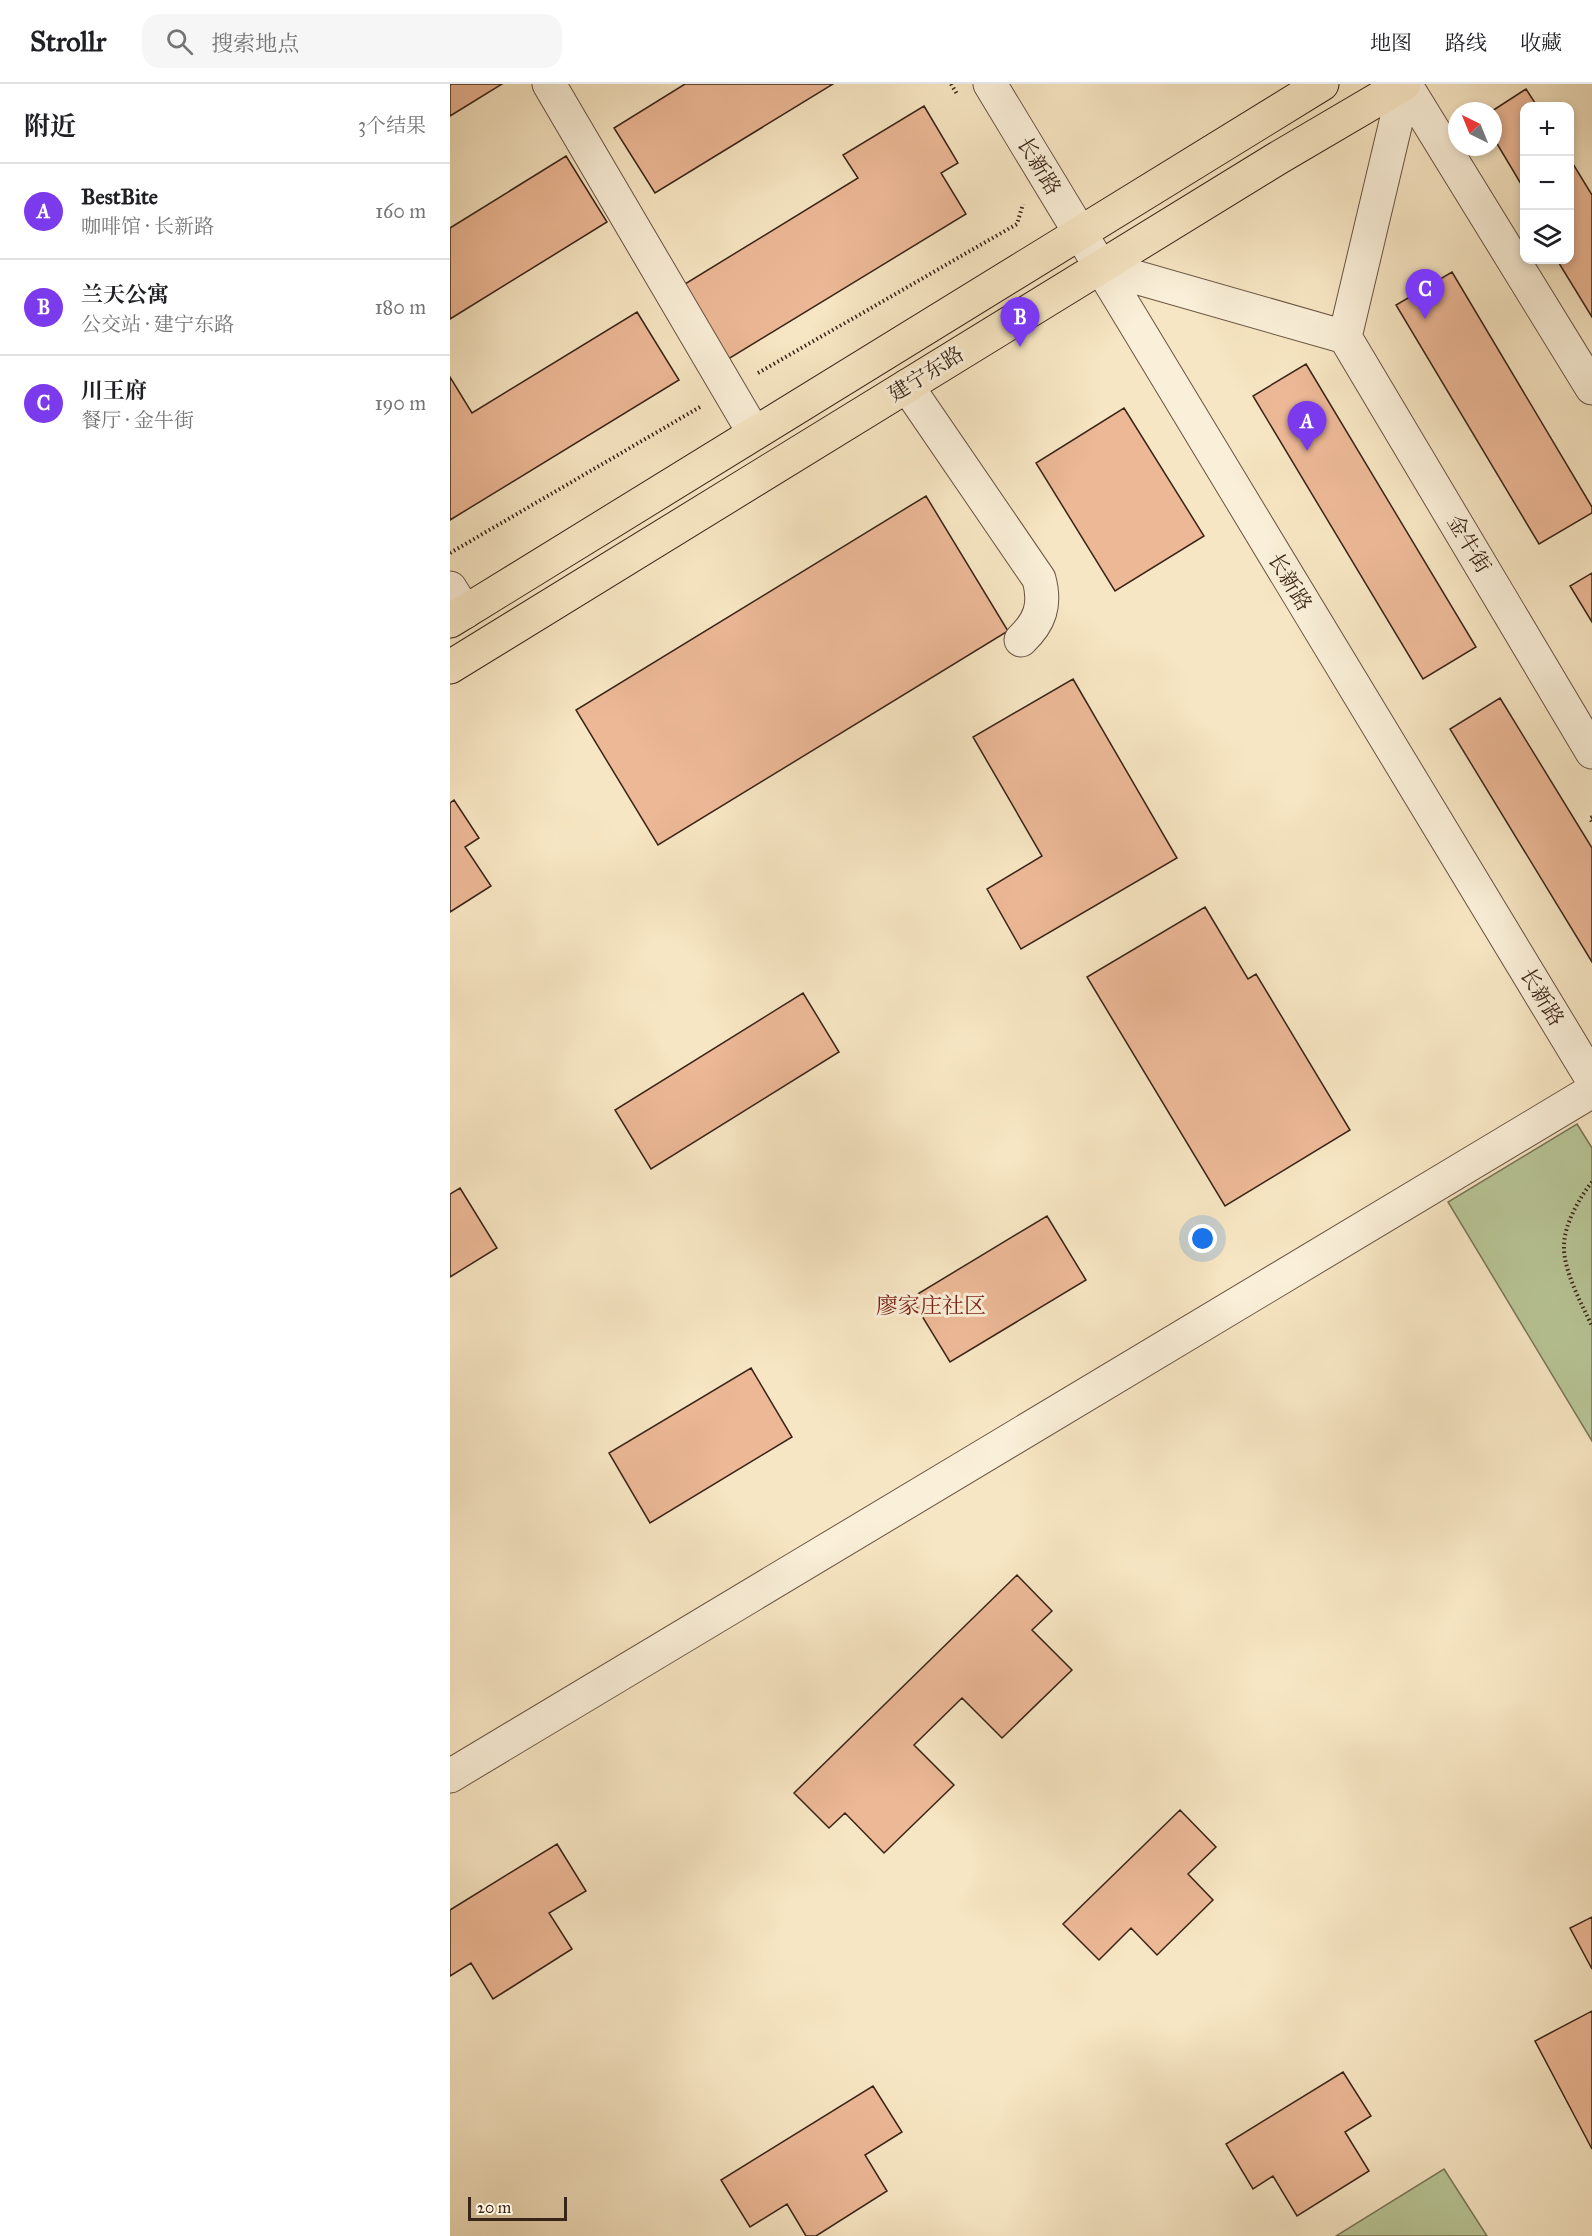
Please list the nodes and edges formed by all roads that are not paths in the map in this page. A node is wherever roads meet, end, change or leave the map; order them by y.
1 (549, 84) edge
2 (990, 84) edge
3 (1322, 84) edge
4 (1405, 84) edge
5 (1079, 234) junction
6 (1100, 267) junction
7 (1345, 337) junction
8 (907, 386) junction
9 (1592, 388) edge
10 (754, 433) junction
11 (455, 607) edge
12 (1021, 640) dead end
13 (450, 667) edge
14 (1592, 752) edge
15 (1592, 1079) edge
16 (1592, 1091) edge
17 (450, 1776) edge

1 - 10 street
2 - 5 street, 长新路
3 - 5 main road, 建宁东路
4 - 6 main road, 建宁东路
4 - 7 street
4 - 9 street
5 - 6 street, 长新路
5 - 10 main road, 建宁东路
6 - 7 street
6 - 8 main road, 建宁东路
6 - 15 street, 长新路
7 - 14 street, 金牛街
8 - 12 street
8 - 13 main road, 建宁东路
10 - 11 main road, 建宁东路
16 - 17 street

